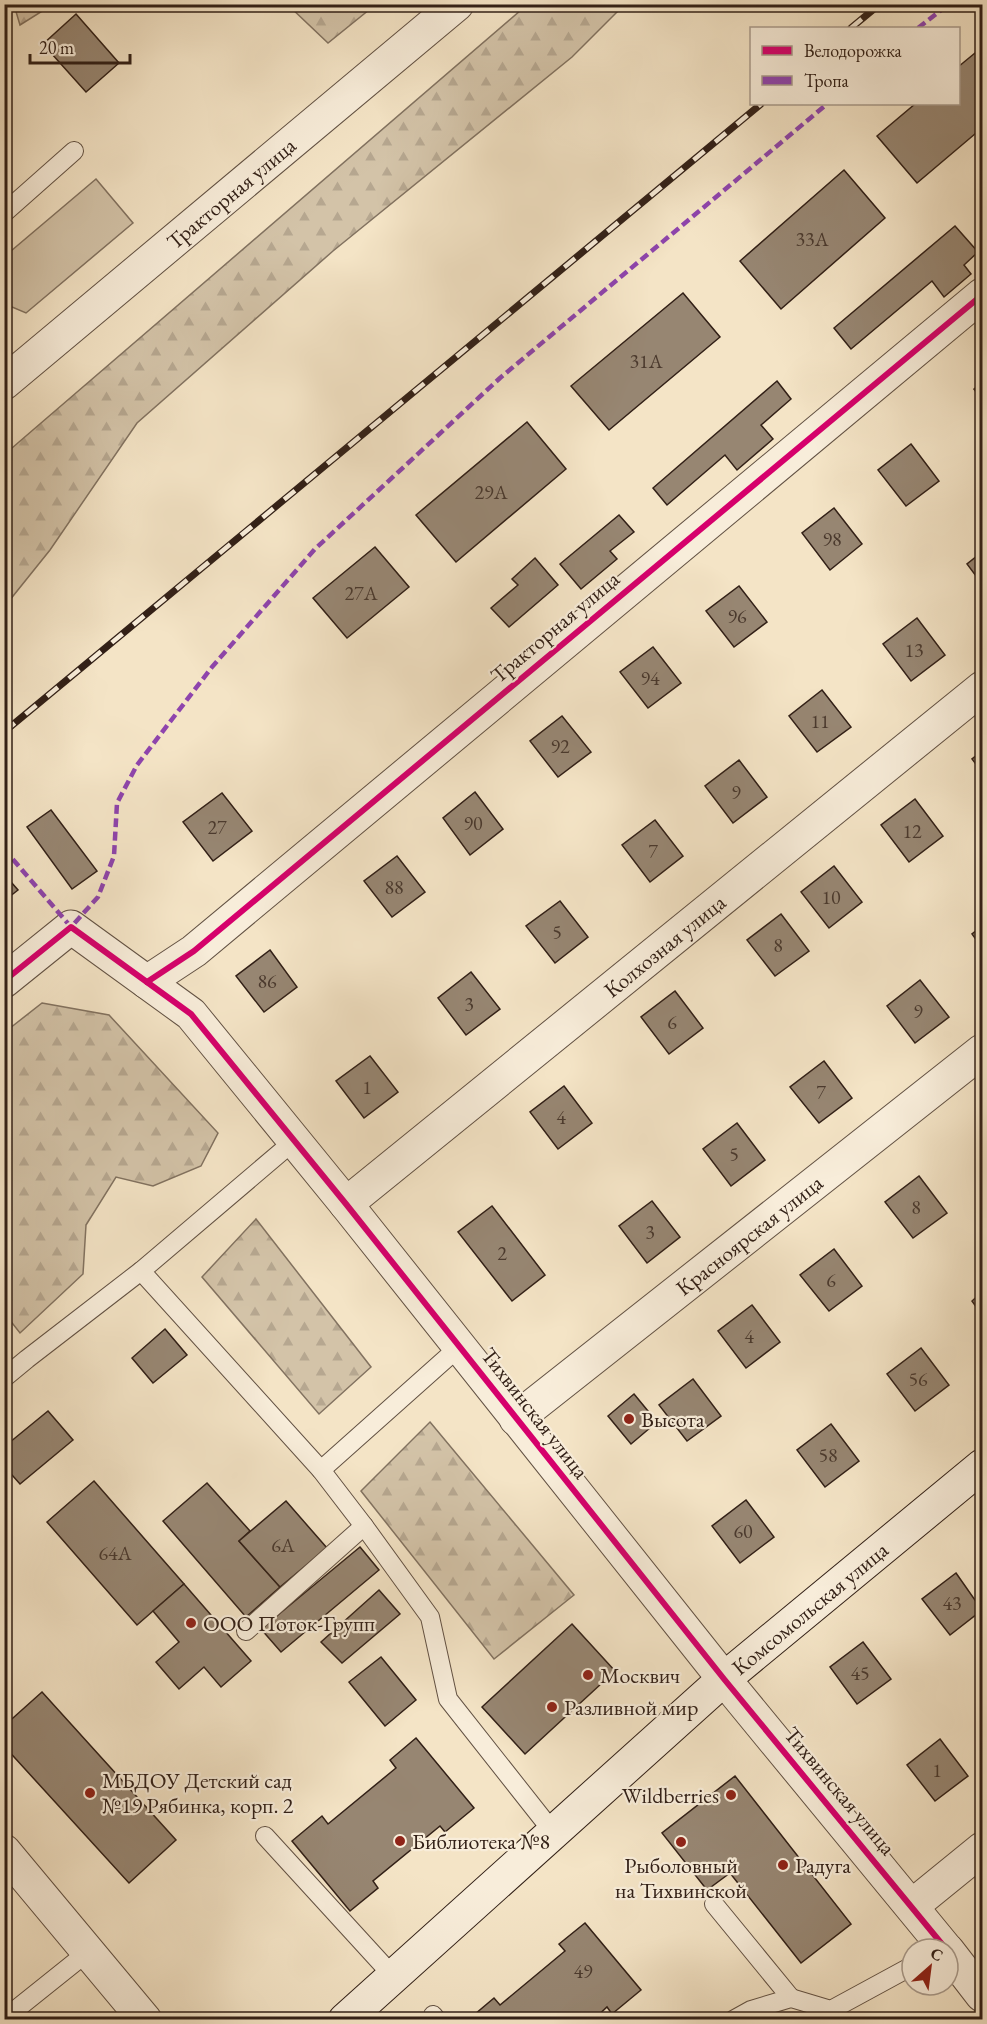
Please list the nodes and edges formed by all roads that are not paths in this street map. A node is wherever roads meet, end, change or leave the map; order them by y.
1 (457, 4) edge
2 (74, 151) dead end
3 (4, 213) edge
4 (982, 295) edge
5 (4, 383) edge
6 (982, 688) edge
7 (4, 981) edge
8 (147, 982) junction
9 (982, 1052) edge
10 (294, 1141) junction
11 (346, 1204) junction
12 (141, 1271) junction
13 (459, 1347) junction
14 (4, 1378) edge
15 (516, 1419) junction
16 (982, 1466) edge
17 (321, 1470) junction
18 (364, 1526) junction
19 (246, 1630) dead end
20 (724, 1679) junction
21 (553, 1832) junction
22 (265, 1836) dead end
23 (982, 1849) edge
24 (4, 1851) edge
25 (714, 1904) dead end
26 (912, 1906) junction
27 (936, 1937) edge
28 (89, 1951) junction
29 (960, 1968) edge
30 (900, 1973) edge
31 (393, 1977) junction
32 (982, 1995) edge
33 (791, 1998) junction
34 (4, 2019) edge
35 (145, 2019) edge
36 (345, 2019) edge
37 (733, 2019) edge

1 - 5 street, Тракторная улица
2 - 3 lane
4 - 8 street, Тракторная улица
6 - 11 street, Колхозная улица
7 - 8 street, Тихвинская улица
8 - 10 street, Тихвинская улица
9 - 15 street, Красноярская улица
10 - 11 street, Тихвинская улица
10 - 12 lane
11 - 13 street, Тихвинская улица
12 - 14 lane
12 - 17 lane
13 - 15 street, Тихвинская улица
13 - 17 lane
15 - 20 street, Тихвинская улица
16 - 20 street, Комсомольская улица
17 - 18 lane
18 - 19 lane
18 - 21 lane
20 - 21 street, Комсомольская улица
20 - 26 street, Тихвинская улица
21 - 31 street, Комсомольская улица
22 - 31 lane
23 - 26 street
24 - 28 street
25 - 33 lane
26 - 27 street, Тихвинская улица
28 - 34 lane
28 - 35 street
29 - 32 street, Тихвинская улица
30 - 33 lane
31 - 36 street, Комсомольская улица
33 - 37 lane

